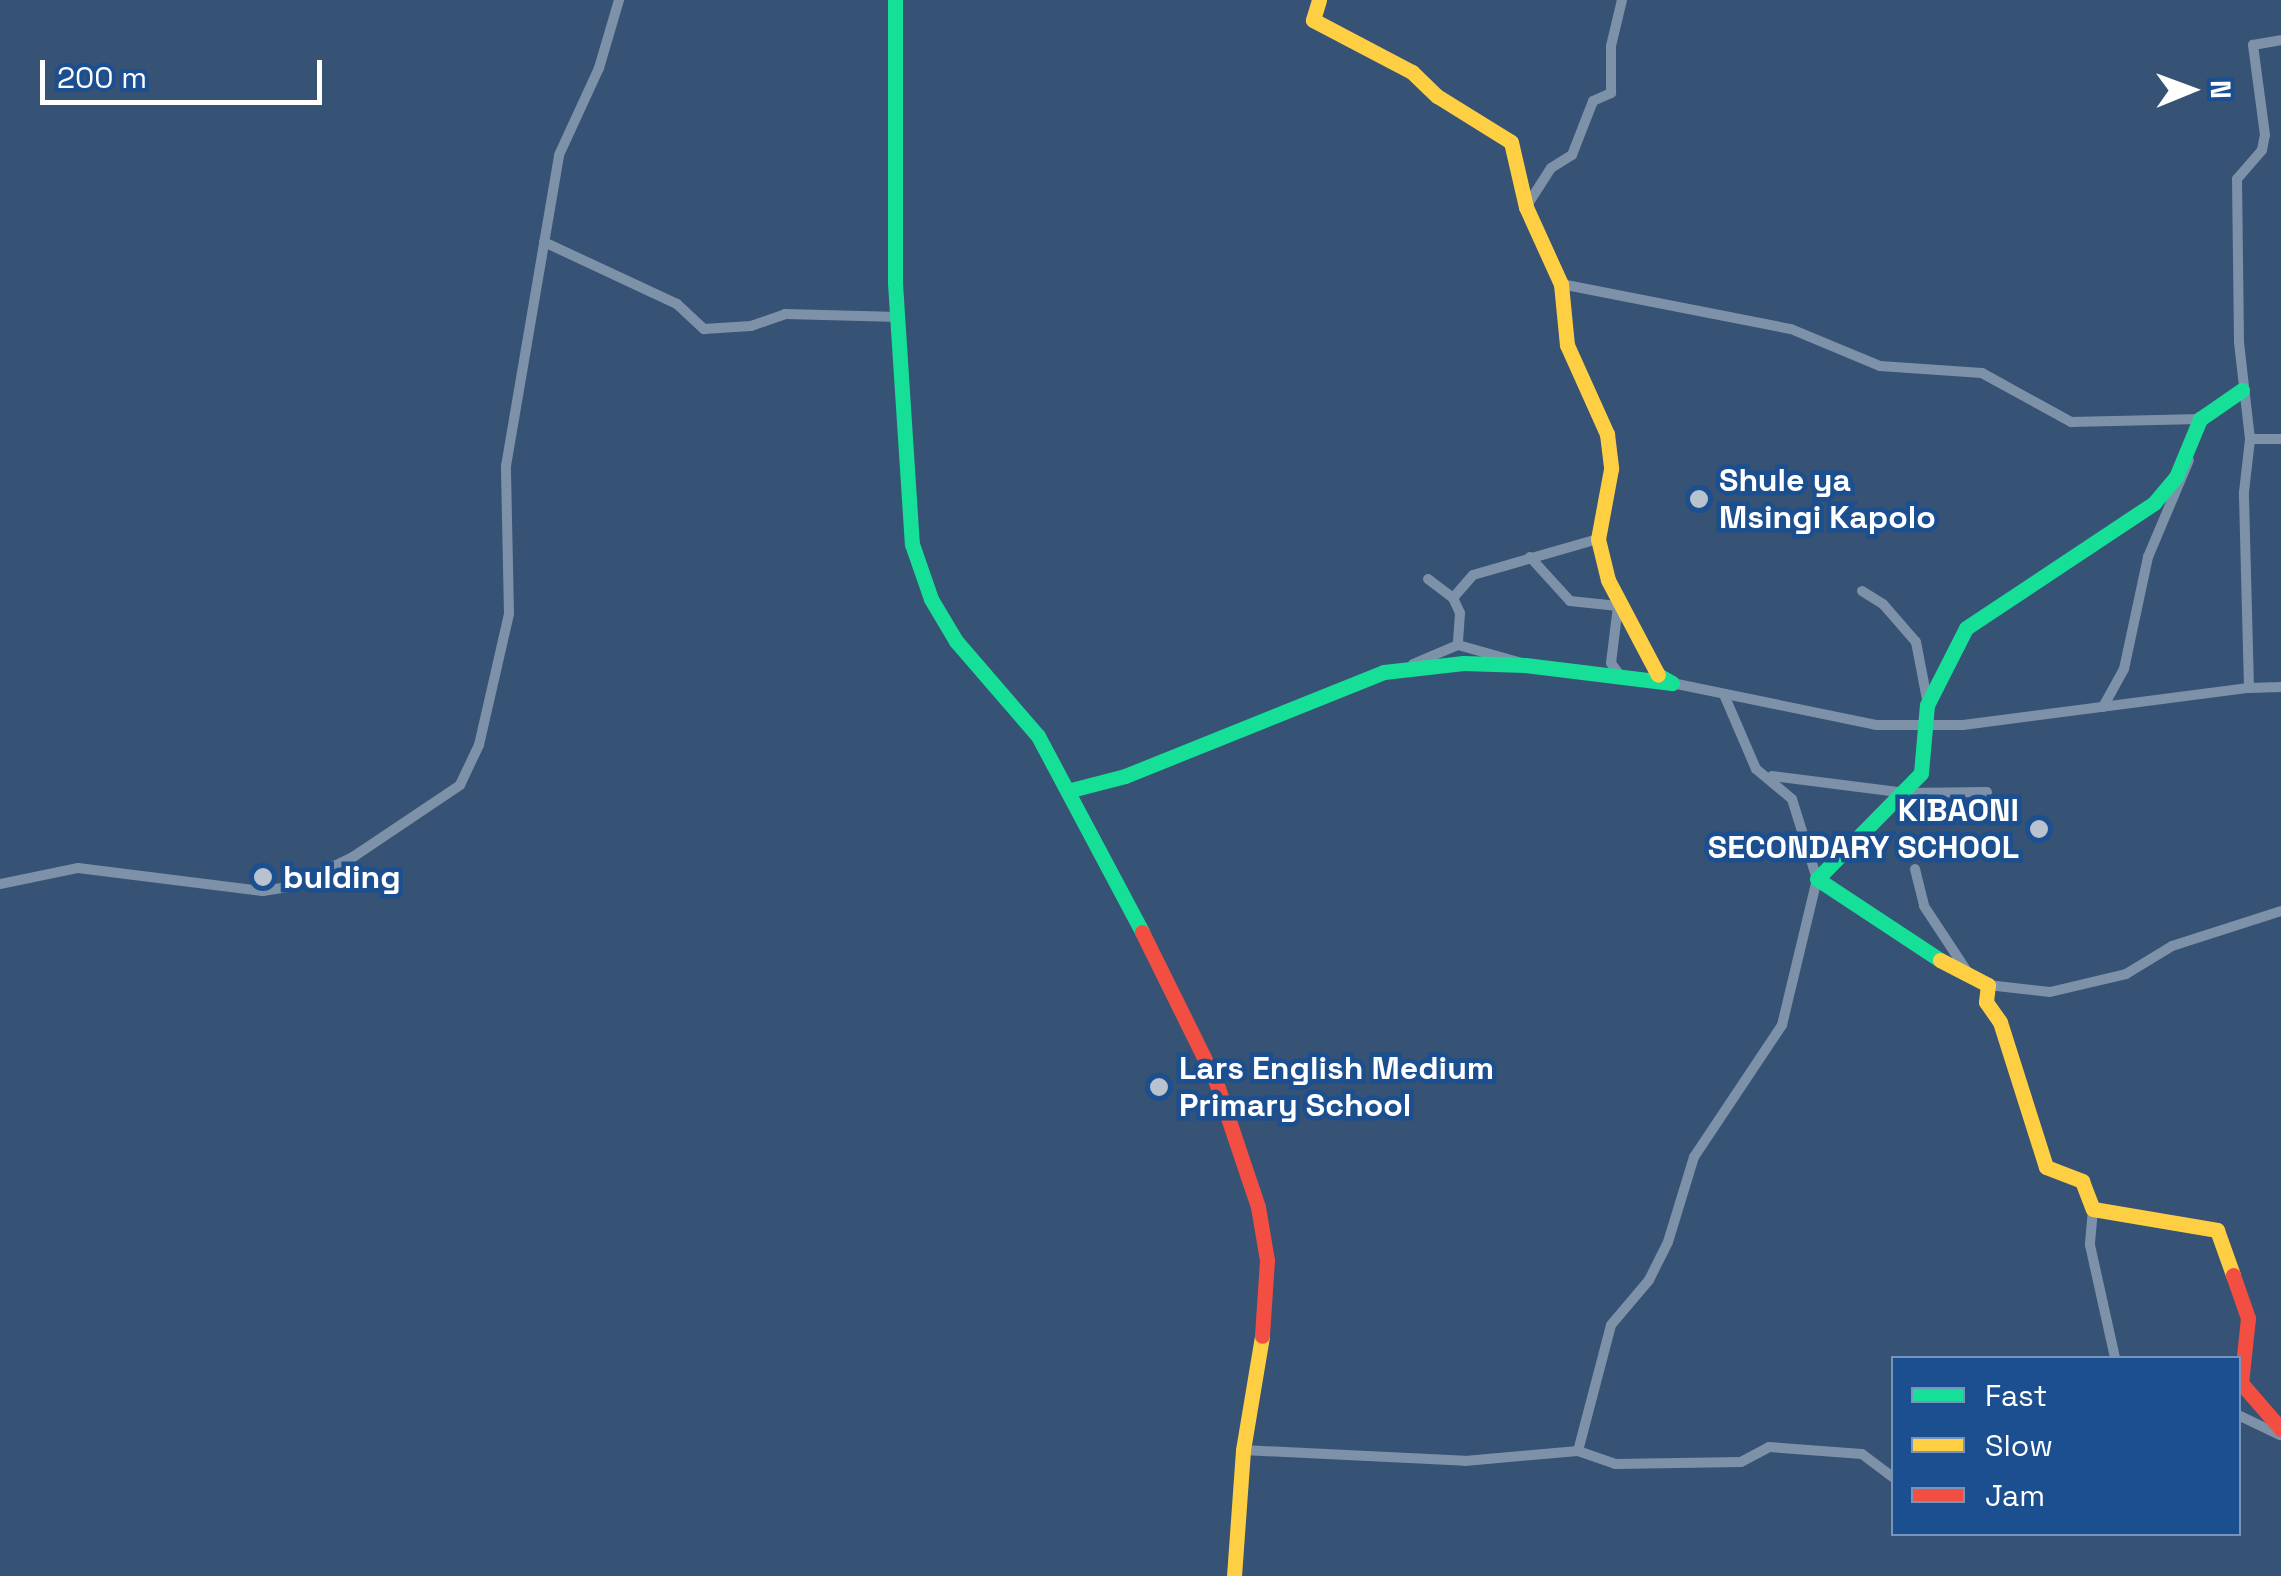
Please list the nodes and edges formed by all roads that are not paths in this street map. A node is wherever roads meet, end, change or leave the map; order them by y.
1 (620, 0) edge
2 (895, 0) edge
3 (1320, 0) edge
4 (1622, 0) edge
5 (2281, 40) edge
6 (1526, 207) junction
7 (544, 242) junction
8 (1561, 284) junction
9 (899, 318) junction
10 (2242, 390) junction
11 (2200, 420) junction
12 (2250, 439) junction
13 (2281, 439) edge
14 (2191, 446) junction
15 (1598, 540) junction
16 (1530, 558) junction
17 (1428, 579) dead end
18 (1862, 591) dead end
19 (1453, 598) junction
20 (1618, 606) junction
21 (1458, 645) junction
22 (1611, 653) junction
23 (1526, 665) junction
24 (1384, 672) junction
25 (1595, 676) junction
26 (1623, 679) junction
27 (1672, 683) junction
28 (2281, 687) edge
29 (2249, 688) junction
30 (1725, 697) junction
31 (1928, 705) junction
32 (2102, 706) junction
33 (1924, 724) junction
34 (1771, 776) junction
35 (1071, 790) junction
36 (1987, 792) dead end
37 (1906, 793) junction
38 (1915, 869) dead end
39 (1817, 879) junction
40 (0, 884) edge
41 (2281, 911) edge
42 (1969, 974) junction
43 (1988, 984) junction
44 (2093, 1209) junction
45 (2115, 1356) edge
46 (2241, 1416) edge
47 (2281, 1432) edge
48 (1243, 1450) junction
49 (1578, 1451) junction
50 (1891, 1464) edge
51 (1880, 1469) junction
52 (1891, 1476) edge
53 (1234, 1576) edge

1 - 7 street
2 - 9 street
3 - 6 street
4 - 6 street
5 - 10 street
6 - 8 street
7 - 9 street
7 - 40 street
8 - 11 street
8 - 15 street
9 - 35 street
10 - 11 street
10 - 12 street
11 - 14 street
12 - 13 street
12 - 29 street
14 - 31 street
14 - 32 street
15 - 16 street
15 - 20 street
16 - 19 street
16 - 20 street
17 - 19 street
18 - 31 street
19 - 21 street
20 - 22 street
20 - 27 street
21 - 23 street
21 - 24 street
22 - 25 street
22 - 26 street
23 - 24 street
23 - 25 street
24 - 35 street
25 - 26 street
26 - 27 street
27 - 30 street
28 - 29 street
29 - 32 street
30 - 33 street
30 - 34 street
31 - 33 street
32 - 33 street
33 - 37 street
34 - 37 street
34 - 39 street
35 - 48 street
36 - 37 street
37 - 39 street
38 - 42 street
39 - 42 street
39 - 49 street
41 - 43 street
42 - 43 street
43 - 44 street
44 - 45 street
44 - 47 street
46 - 47 street
48 - 49 street
48 - 53 street
49 - 51 street
50 - 51 street
51 - 52 street

